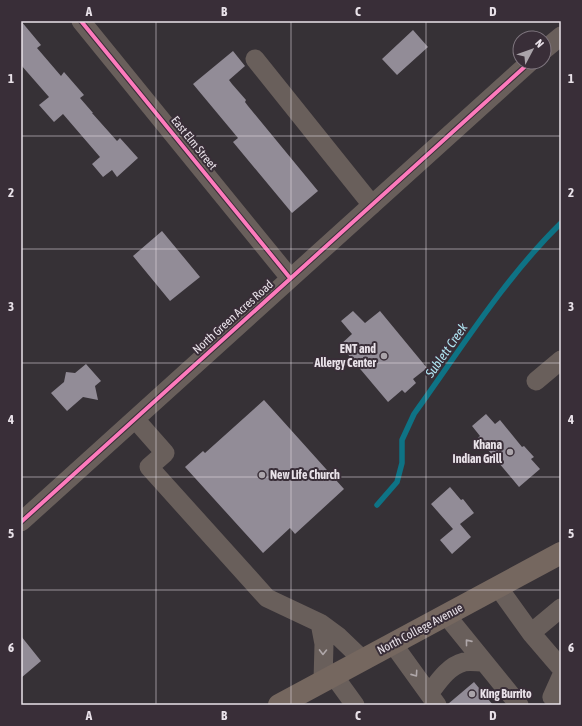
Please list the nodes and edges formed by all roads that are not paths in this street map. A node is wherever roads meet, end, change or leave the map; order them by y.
1 (82, 21) edge
2 (561, 36) edge
3 (552, 43) edge
4 (255, 59) dead end
5 (521, 70) edge
6 (372, 204) junction
7 (290, 278) junction
8 (561, 360) edge
9 (536, 381) dead end
10 (135, 419) junction
11 (21, 522) edge
12 (561, 553) edge
13 (498, 587) junction
14 (561, 608) edge
15 (446, 615) junction
16 (320, 623) junction
17 (531, 633) junction
18 (393, 644) junction
19 (363, 660) junction
20 (485, 664) junction
21 (561, 668) edge
22 (561, 678) edge
23 (328, 679) junction
24 (433, 699) edge
25 (293, 702) edge
26 (355, 705) edge
27 (505, 705) edge
28 (518, 705) edge
29 (560, 705) edge

1 - 7 street, East Elm Street
2 - 3 street
4 - 6 street
5 - 6 street, North Green Acres Road
6 - 7 street, North Green Acres Road
7 - 10 street, North Green Acres Road
8 - 9 street
10 - 11 street, North Green Acres Road
10 - 16 street
12 - 13 main road, North College Avenue
13 - 15 main road, North College Avenue
13 - 17 street
14 - 17 street
15 - 18 main road, North College Avenue
20 -> 15 street
16 - 19 street
16 -> 23 street
17 - 21 street
18 - 19 main road, North College Avenue
18 -> 24 street
19 - 23 main road, North College Avenue
20 - 24 street
20 - 27 street
20 - 28 street
22 - 29 street
23 - 25 main road, North College Avenue
23 - 26 street

